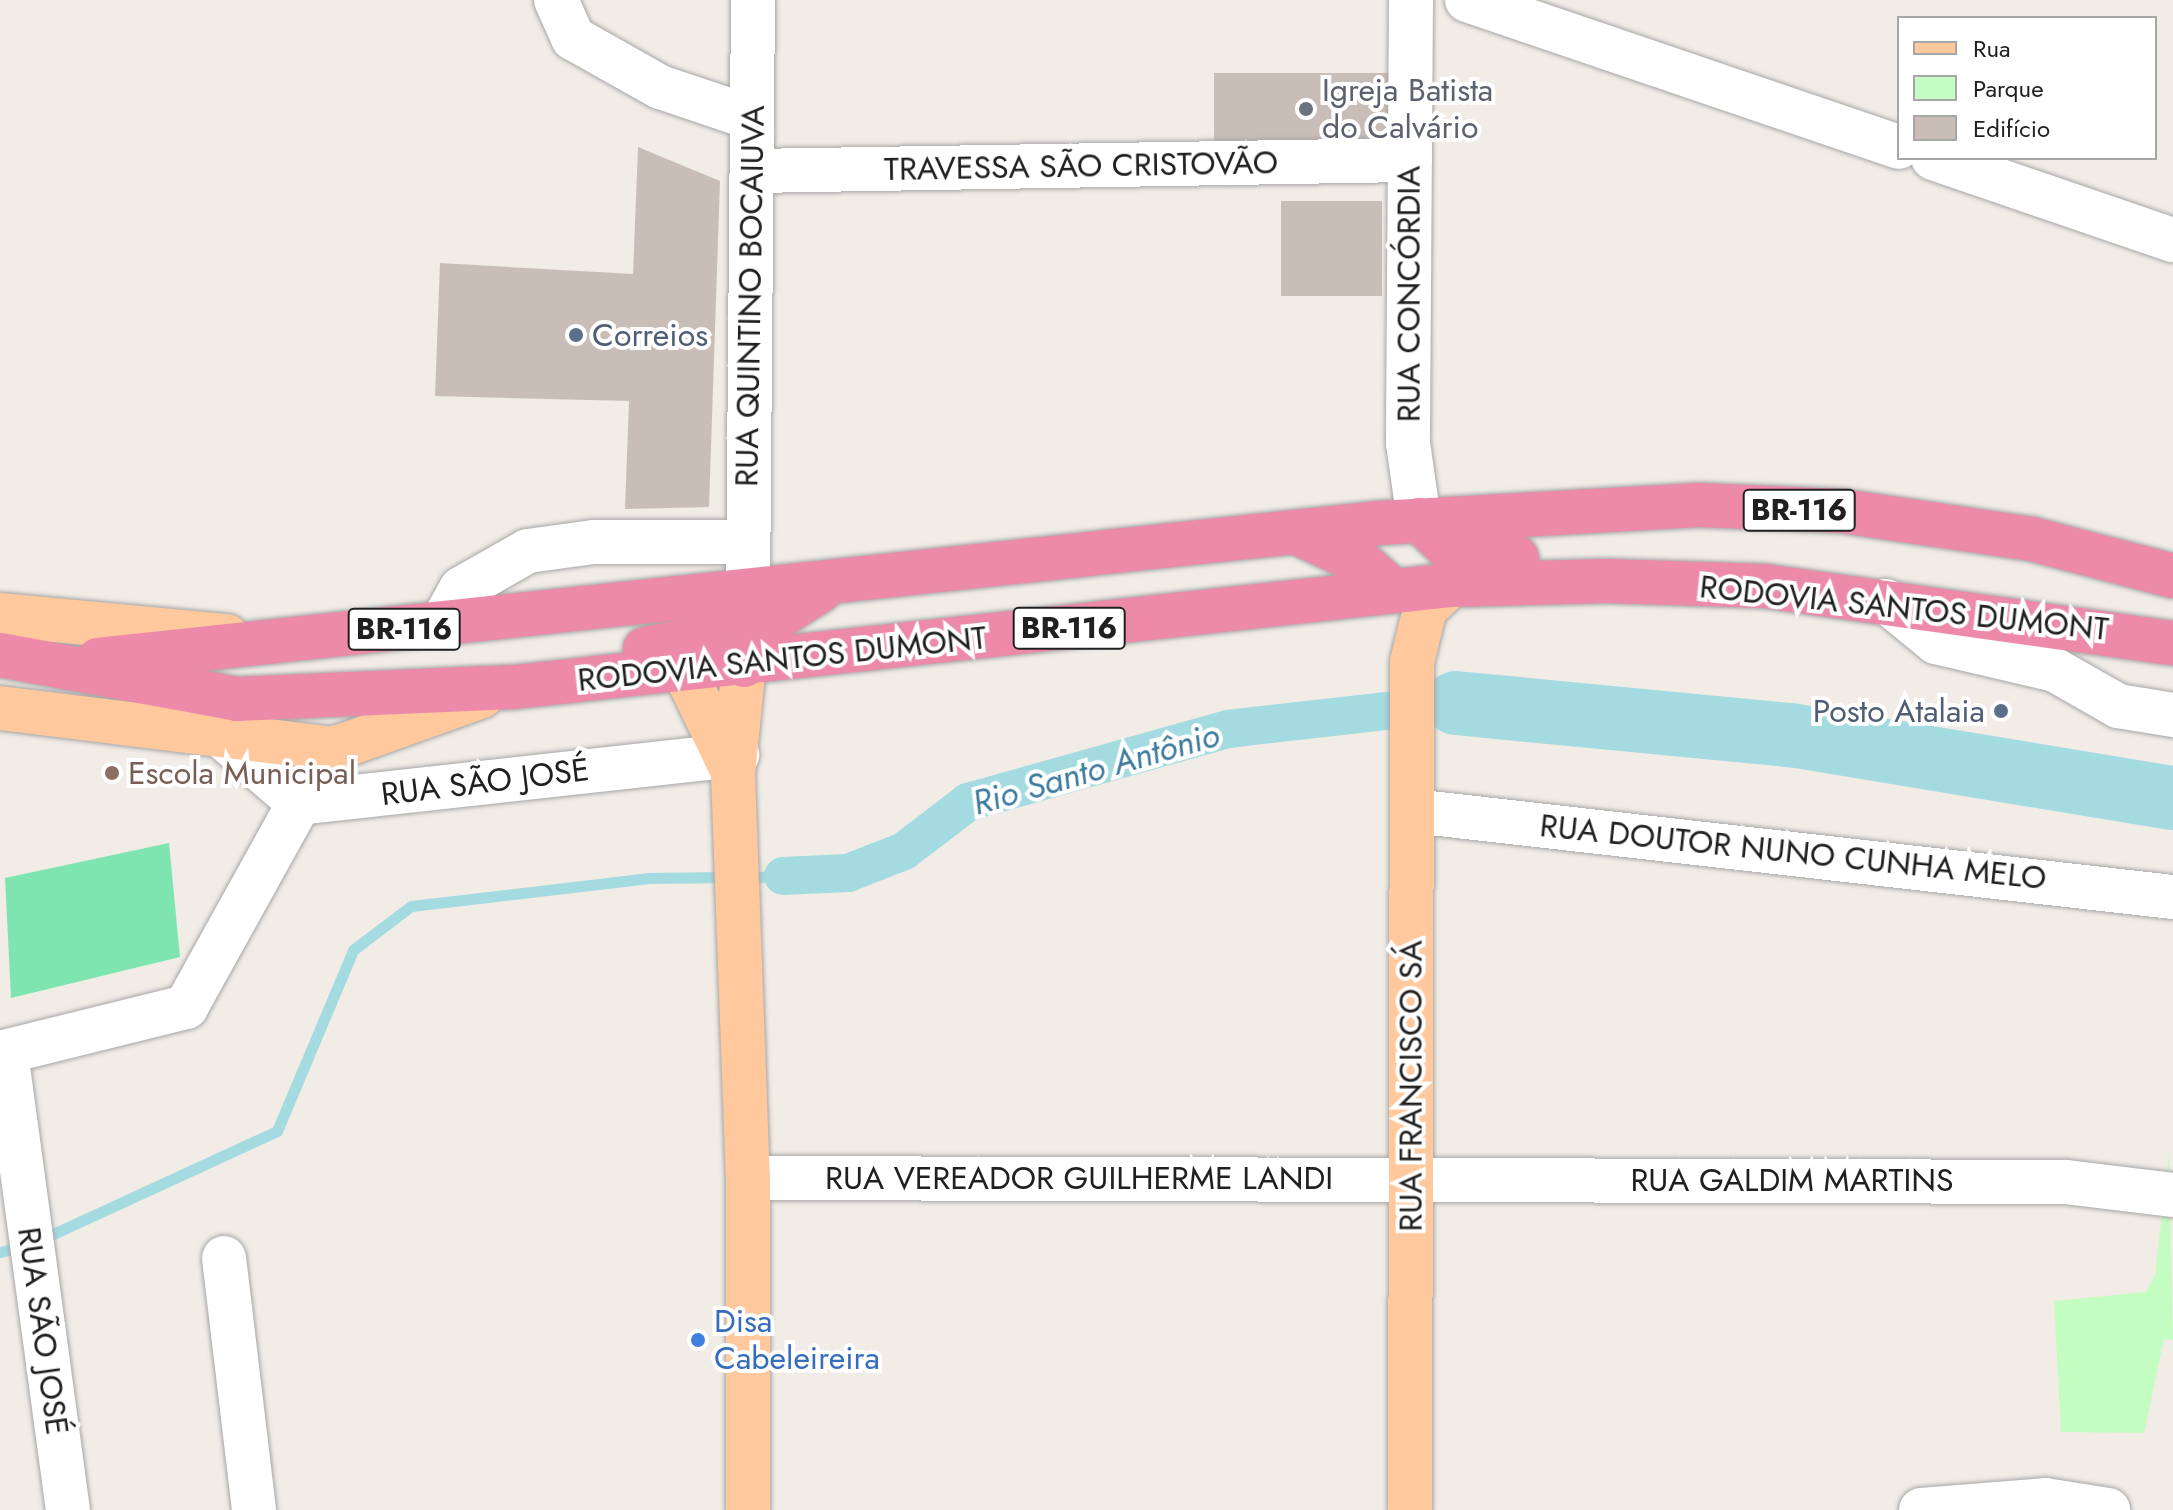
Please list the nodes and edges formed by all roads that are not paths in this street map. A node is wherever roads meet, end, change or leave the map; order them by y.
1 (556, 0) edge
2 (753, 0) edge
3 (1411, 0) edge
4 (1467, 0) edge
5 (752, 118) junction
6 (1897, 146) edge
7 (1410, 160) junction
8 (1939, 160) edge
9 (752, 171) junction
10 (2173, 240) edge
11 (1398, 521) junction
12 (1300, 534) junction
13 (748, 542) junction
14 (2173, 576) edge
15 (1451, 585) junction
16 (1765, 586) junction
17 (827, 587) junction
18 (1393, 591) junction
19 (748, 593) junction
20 (1886, 601) junction
21 (0, 615) edge
22 (441, 625) junction
23 (285, 641) junction
24 (2173, 643) edge
25 (0, 655) edge
26 (1412, 662) junction
27 (60, 665) junction
28 (744, 665) junction
29 (683, 668) junction
30 (514, 687) junction
31 (0, 708) edge
32 (2173, 715) edge
33 (224, 738) junction
34 (339, 747) junction
35 (731, 762) junction
36 (1413, 798) junction
37 (299, 803) junction
38 (2173, 897) edge
39 (3, 1052) edge
40 (748, 1178) junction
41 (1410, 1178) junction
42 (2173, 1195) edge
43 (224, 1258) dead end
44 (2101, 1509) edge
45 (68, 1510) edge
46 (254, 1510) edge
47 (748, 1510) edge
48 (1410, 1510) edge
49 (1921, 1510) edge

1 - 5 street
2 - 5 street, RUA QUINTINO BOCAIUVA
3 - 7 street, RUA CONCÓRDIA
4 - 6 street
5 - 9 street, RUA QUINTINO BOCAIUVA
7 - 9 street, TRAVESSA SÃO CRISTOVÃO
7 - 11 street, RUA CONCÓRDIA
8 - 10 street
9 - 13 street, RUA QUINTINO BOCAIUVA
11 - 12 highway, RODOVIA SANTOS DUMONT / BR-116
11 - 14 highway, RODOVIA SANTOS DUMONT / BR-116
11 - 16 highway
12 - 17 highway, RODOVIA SANTOS DUMONT / BR-116
12 - 18 highway
13 - 19 street, RUA QUINTINO BOCAIUVA
13 - 22 street
15 - 16 highway, RODOVIA SANTOS DUMONT / BR-116
15 - 18 highway, RODOVIA SANTOS DUMONT / BR-116
15 - 26 main road, RUA FRANCISCO SÁ
16 - 20 highway, RODOVIA SANTOS DUMONT / BR-116
17 - 19 highway, RODOVIA SANTOS DUMONT / BR-116
17 - 28 highway
18 - 26 main road, RUA FRANCISCO SÁ
18 - 28 highway, RODOVIA SANTOS DUMONT / BR-116
19 - 22 highway, RODOVIA SANTOS DUMONT / BR-116
19 - 30 highway
20 - 24 highway, RODOVIA SANTOS DUMONT / BR-116
20 - 32 street
21 - 23 main road, RODOVIA SANTOS DUMONT / BR-116
22 - 23 highway, RODOVIA SANTOS DUMONT / BR-116
23 - 27 highway, RODOVIA SANTOS DUMONT / BR-116
25 - 27 highway, RODOVIA SANTOS DUMONT / BR-116
26 - 36 main road, RUA FRANCISCO SÁ
27 - 30 highway, RODOVIA SANTOS DUMONT / BR-116
28 - 29 highway, RODOVIA SANTOS DUMONT / BR-116
28 - 35 main road
29 - 30 highway, RODOVIA SANTOS DUMONT / BR-116
29 - 35 main road
30 - 34 main road
31 - 33 main road
33 - 34 main road
33 - 37 street
34 - 37 street
35 - 37 street, RUA SÃO JOSÉ
35 - 40 main road
36 - 38 street, RUA DOUTOR NUNO CUNHA MELO
36 - 41 main road, RUA FRANCISCO SÁ
37 - 39 street, RUA SÃO JOSÉ
39 - 45 street, RUA SÃO JOSÉ
40 - 41 street, RUA VEREADOR GUILHERME LANDI
40 - 47 main road
41 - 42 street, RUA GALDIM MARTINS
41 - 48 main road, RUA FRANCISCO SÁ
43 - 46 street
44 - 49 street

